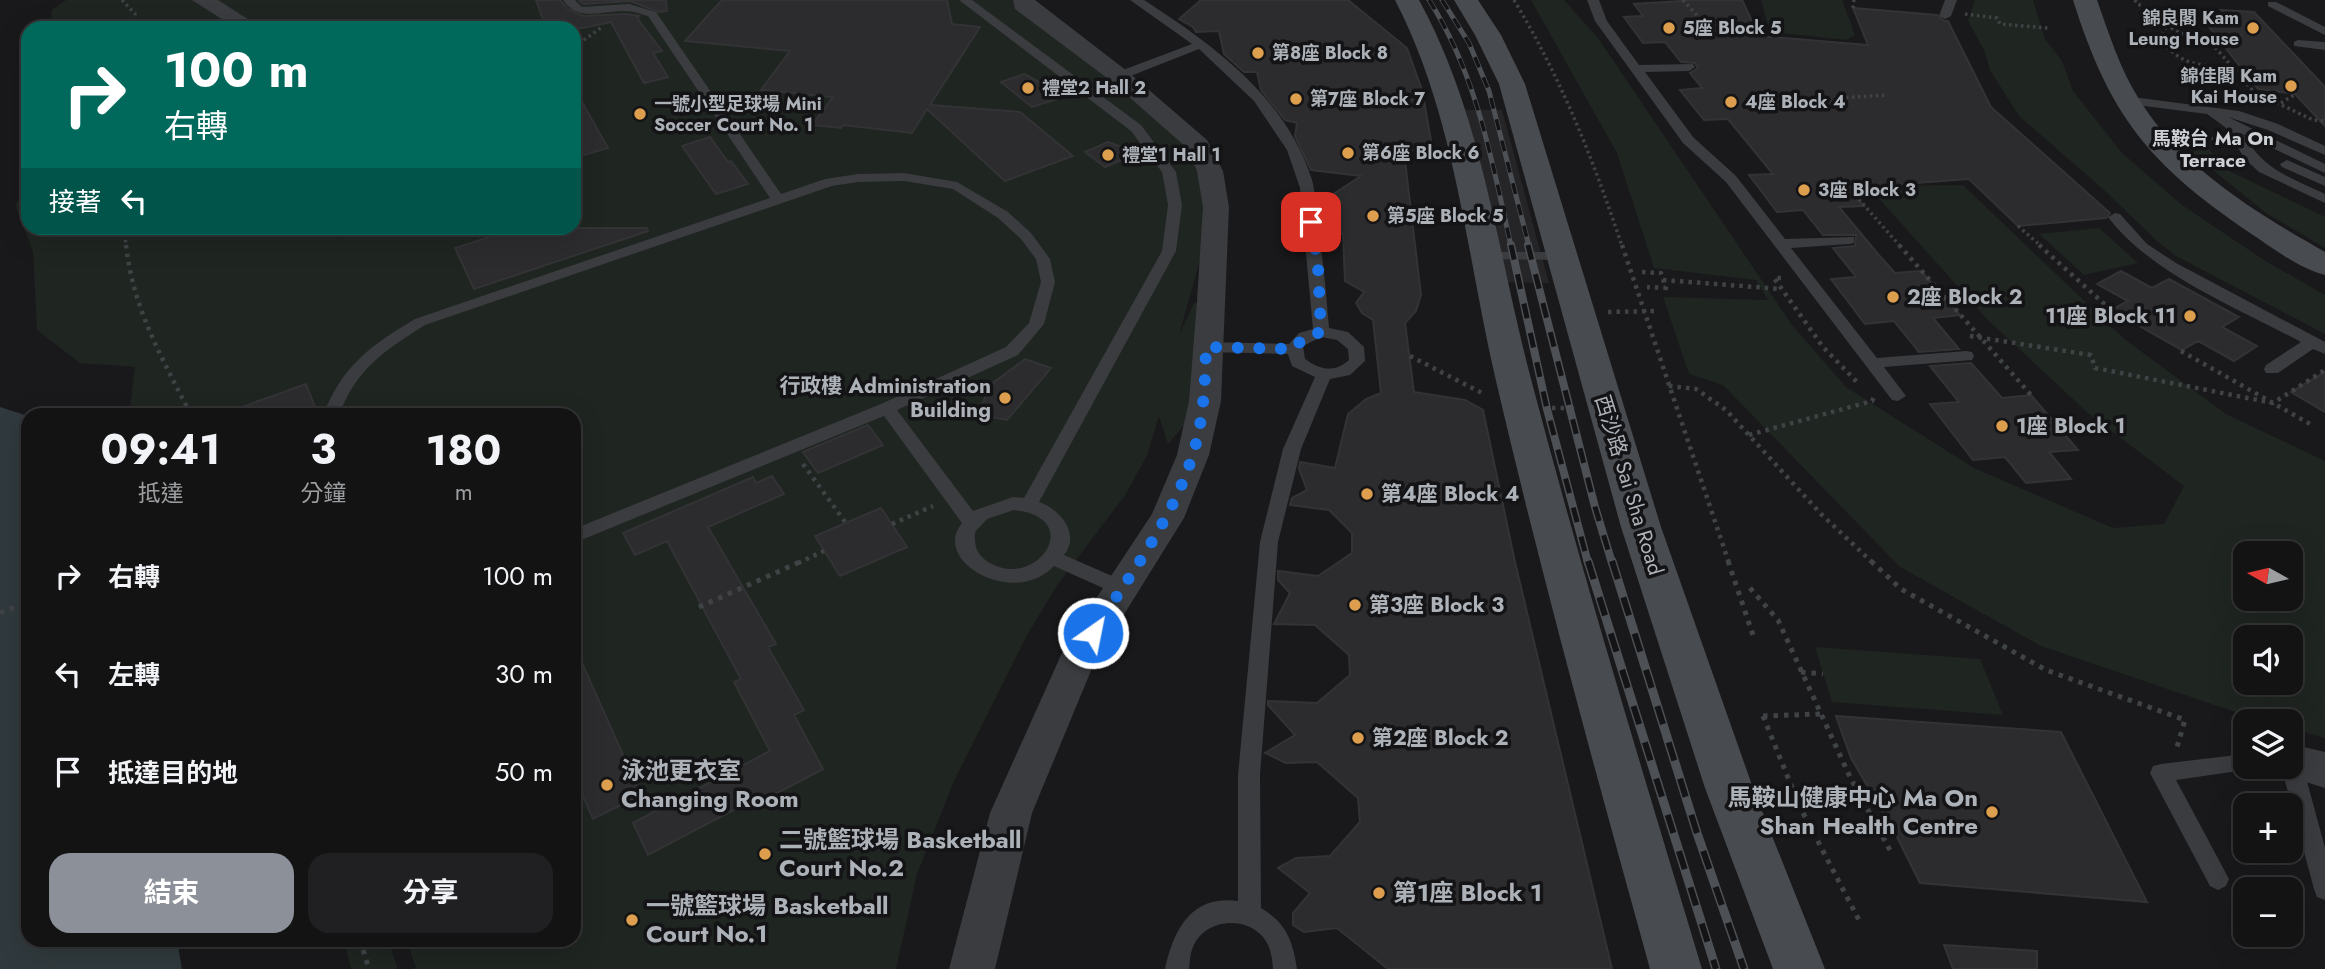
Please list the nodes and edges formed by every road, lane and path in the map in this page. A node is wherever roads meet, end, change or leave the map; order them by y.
1 (122, 0) edge
2 (203, 0) edge
3 (569, 0) edge
4 (965, 0) edge
5 (1136, 0) edge
6 (1407, 0) edge
7 (1466, 0) edge
8 (1514, 0) edge
9 (1593, 0) edge
10 (1683, 0) edge
11 (1854, 0) edge
12 (2085, 0) edge
13 (2135, 0) edge
14 (1024, 2) edge
15 (2272, 4) dead end
16 (1853, 8) dead end
17 (1948, 9) edge
18 (134, 21) edge
19 (240, 21) edge
20 (2048, 27) dead end
21 (2166, 27) junction
22 (2325, 32) edge
23 (1724, 34) dead end
24 (2241, 35) dead end
25 (2207, 38) junction
26 (2298, 44) dead end
27 (1200, 45) junction
28 (2325, 46) edge
29 (1689, 67) dead end
30 (2232, 67) junction
31 (1636, 69) junction
32 (1119, 76) junction
33 (2294, 94) dead end
34 (1888, 95) dead end
35 (1822, 99) dead end
36 (2125, 100) junction
37 (2280, 103) junction
38 (2186, 107) junction
39 (2227, 121) junction
40 (2325, 121) edge
41 (2191, 134) dead end
42 (2217, 140) dead end
43 (2242, 140) junction
44 (2325, 151) edge
45 (2325, 169) edge
46 (2325, 182) edge
47 (1858, 188) dead end
48 (778, 199) junction
49 (2325, 199) edge
50 (2115, 217) dead end
51 (2018, 226) dead end
52 (125, 235) edge
53 (1849, 240) dead end
54 (1781, 244) junction
55 (1484, 256) junction
56 (1562, 256) junction
57 (2325, 265) edge
58 (1642, 272) dead end
59 (1663, 280) junction
60 (1647, 287) dead end
61 (1779, 289) dead end
62 (2111, 310) dead end
63 (1321, 332) junction
64 (1978, 335) junction
65 (2318, 345) edge
66 (1206, 347) junction
67 (1294, 349) junction
68 (2181, 351) dead end
69 (1410, 356) dead end
70 (1966, 356) dead end
71 (1873, 363) junction
72 (2272, 369) dead end
73 (2325, 370) edge
74 (1324, 374) junction
75 (1669, 386) junction
76 (2031, 395) dead end
77 (1898, 396) dead end
78 (1489, 397) dead end
79 (1872, 401) dead end
80 (2273, 403) junction
81 (188, 408) edge
82 (334, 408) edge
83 (887, 408) junction
84 (2311, 424) dead end
85 (1749, 435) junction
86 (790, 447) junction
87 (953, 497) junction
88 (1029, 504) junction
89 (971, 522) junction
90 (846, 523) dead end
91 (892, 524) dead end
92 (581, 533) edge
93 (824, 551) dead end
94 (1054, 558) junction
95 (1751, 587) dead end
96 (1121, 588) junction
97 (21, 605) edge
98 (699, 607) dead end
99 (0, 613) edge
100 (1754, 638) dead end
101 (1800, 672) junction
102 (1823, 674) dead end
103 (1820, 714) junction
104 (2177, 747) dead end
105 (2233, 764) edge
106 (2303, 765) edge
107 (2325, 770) edge
108 (2296, 779) edge
109 (1892, 854) dead end
110 (2218, 879) dead end
111 (2325, 889) edge
112 (1249, 914) junction
113 (1860, 922) dead end
114 (362, 947) edge
115 (369, 969) edge
116 (972, 969) edge
117 (1177, 969) edge
118 (1285, 969) edge
119 (1676, 969) edge
120 (1799, 969) edge

1 - 18 path
2 - 19 street
3 - 48 lane
4 - 88 lane
5 - 27 lane
6 - 55 main road
7 - 56 main road, 西沙路 Sai Sha Road
8 - 75 path
9 - 31 lane
10 - 23 path
11 - 16 path
12 - 36 main road
13 - 21 path
14 - 32 street
15 - 22 lane
17 - 20 path
21 - 25 path
21 - 30 path
24 - 25 path
25 - 30 path
26 - 28 lane
27 - 32 lane
27 - 63 lane
29 - 31 lane
30 - 37 path
31 - 54 lane
32 - 66 street
33 - 37 path
34 - 35 path
36 - 38 lane
36 - 57 main road
37 - 40 path
38 - 39 lane
38 - 44 lane
39 - 43 lane
39 - 45 lane
41 - 42 path
43 - 46 lane
43 - 49 lane
47 - 64 path
48 - 82 lane
48 - 83 lane
50 - 65 lane
51 - 62 path
52 - 81 path
53 - 54 lane
54 - 71 lane
55 - 56 lane
55 - 119 main road
56 - 120 main road, 西沙路 Sai Sha Road
58 - 59 path
59 - 60 path
59 - 61 path
63 - 67 lane
63 - 74 lane
64 - 76 path
64 - 80 path
65 - 72 lane
66 - 67 lane
66 - 96 street
67 - 74 lane
68 - 80 path
69 - 78 path
70 - 71 lane
71 - 77 lane
73 - 80 path
74 - 112 lane
75 - 85 path
75 - 100 path
79 - 85 path
80 - 84 path
83 - 86 lane
83 - 87 lane
85 - 104 path
86 - 90 path
86 - 92 lane
87 - 89 lane
87 - 91 path
88 - 89 lane
88 - 94 lane
89 - 94 lane
93 - 98 path
94 - 96 lane
95 - 101 path
96 - 116 street
97 - 99 path
101 - 102 path
101 - 103 path
103 - 109 path
103 - 113 path, bridge
105 - 110 lane
106 - 107 street
108 - 111 lane
112 - 117 lane
112 - 118 lane
114 - 115 path

